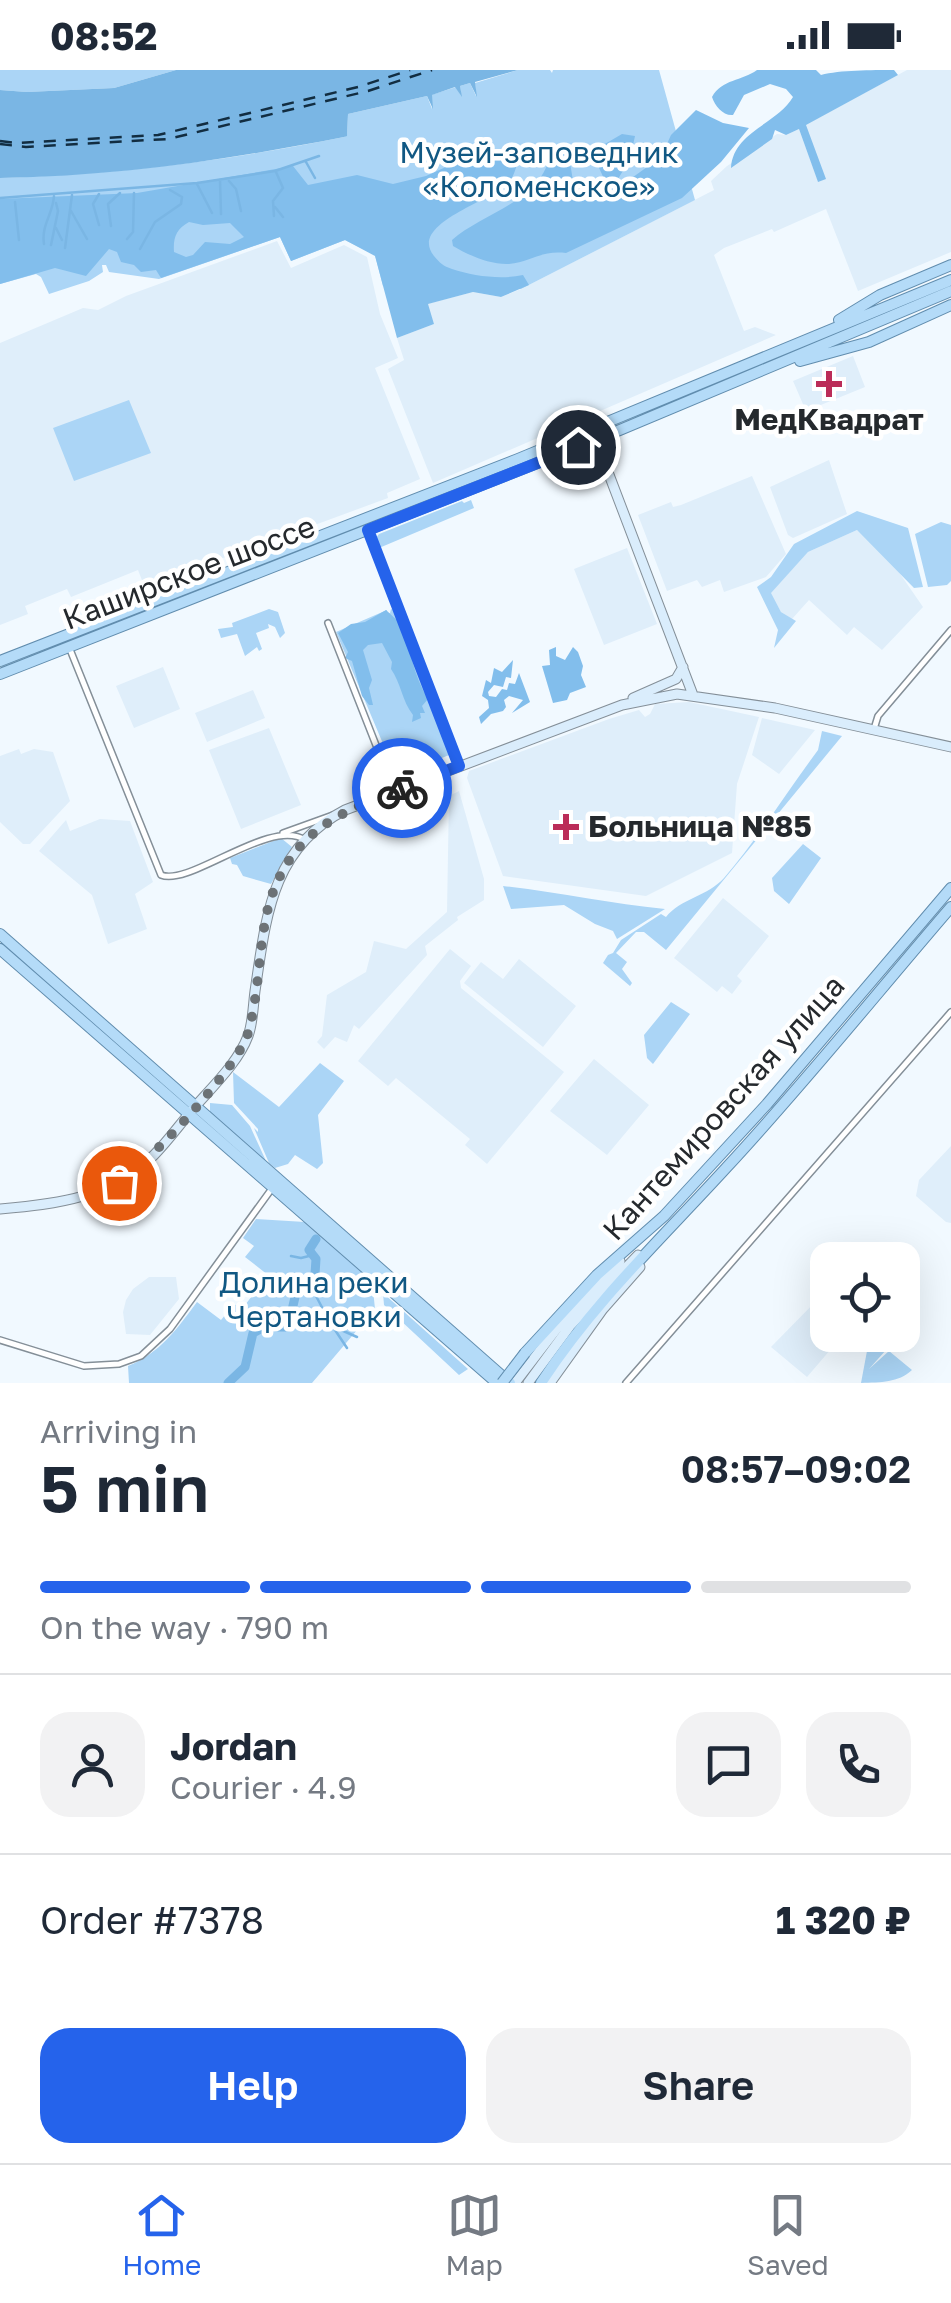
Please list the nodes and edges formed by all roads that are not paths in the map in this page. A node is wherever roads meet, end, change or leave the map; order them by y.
1 (951, 265) edge
2 (951, 280) edge
3 (951, 291) edge
4 (951, 304) edge
5 (818, 334) junction
6 (770, 368) junction
7 (594, 435) junction
8 (368, 530) junction
9 (328, 623) dead end
10 (951, 630) edge
11 (70, 646) junction
12 (0, 661) edge
13 (684, 667) junction
14 (0, 674) edge
15 (689, 682) junction
16 (677, 694) junction
17 (693, 694) junction
18 (628, 702) junction
19 (874, 730) junction
20 (950, 747) edge
21 (459, 766) junction
22 (394, 791) junction
23 (336, 815) junction
24 (292, 829) junction
25 (307, 838) junction
26 (271, 839) junction
27 (294, 855) junction
28 (951, 888) edge
29 (951, 907) edge
30 (0, 934) edge
31 (0, 949) edge
32 (951, 1012) edge
33 (207, 1094) junction
34 (175, 1096) junction
35 (192, 1110) junction
36 (207, 1123) junction
37 (176, 1129) junction
38 (722, 1172) junction
39 (274, 1186) junction
40 (0, 1209) edge
41 (666, 1221) junction
42 (0, 1340) edge
43 (502, 1382) edge
44 (528, 1383) edge
45 (542, 1383) edge
46 (550, 1383) edge
47 (626, 1383) edge

1 - 5 main road
2 - 5 main road, Каширское шоссе
3 - 6 main road, Каширское шоссе
4 - 6 main road
5 - 7 main road, Каширское шоссе
6 - 7 main road, Каширское шоссе
7 - 8 main road, Каширское шоссе
7 - 12 main road, Каширское шоссе
7 - 13 main road
8 - 11 main road, Каширское шоссе
8 - 21 street
9 - 22 street
10 - 19 street
11 - 14 main road, Каширское шоссе
11 - 26 street
13 - 15 main road
13 - 18 main road
15 - 16 main road
15 - 17 main road
16 - 17 main road
16 - 18 main road
17 - 19 main road
18 - 21 main road
19 - 20 main road
21 - 22 main road
22 - 23 main road
23 - 24 street
23 - 25 main road
24 - 25 street
24 - 26 street
25 - 26 street
25 - 27 main road
26 - 27 street
27 - 33 main road
28 - 41 main road, Кантемировская улица
29 - 38 main road, Кантемировская улица
30 - 34 main road
31 - 34 main road
32 - 47 street
33 - 34 main road
33 - 35 main road
33 - 36 main road
34 - 35 main road
34 - 37 main road
35 - 36 main road
35 - 37 main road
36 - 37 main road
36 - 39 main road
36 - 43 main road
37 - 40 main road
38 - 41 main road, Кантемировская улица
38 - 46 main road
39 - 42 street
39 - 43 main road
41 - 43 main road, bridge
41 - 44 main road, Кантемировская улица
41 - 45 main road

